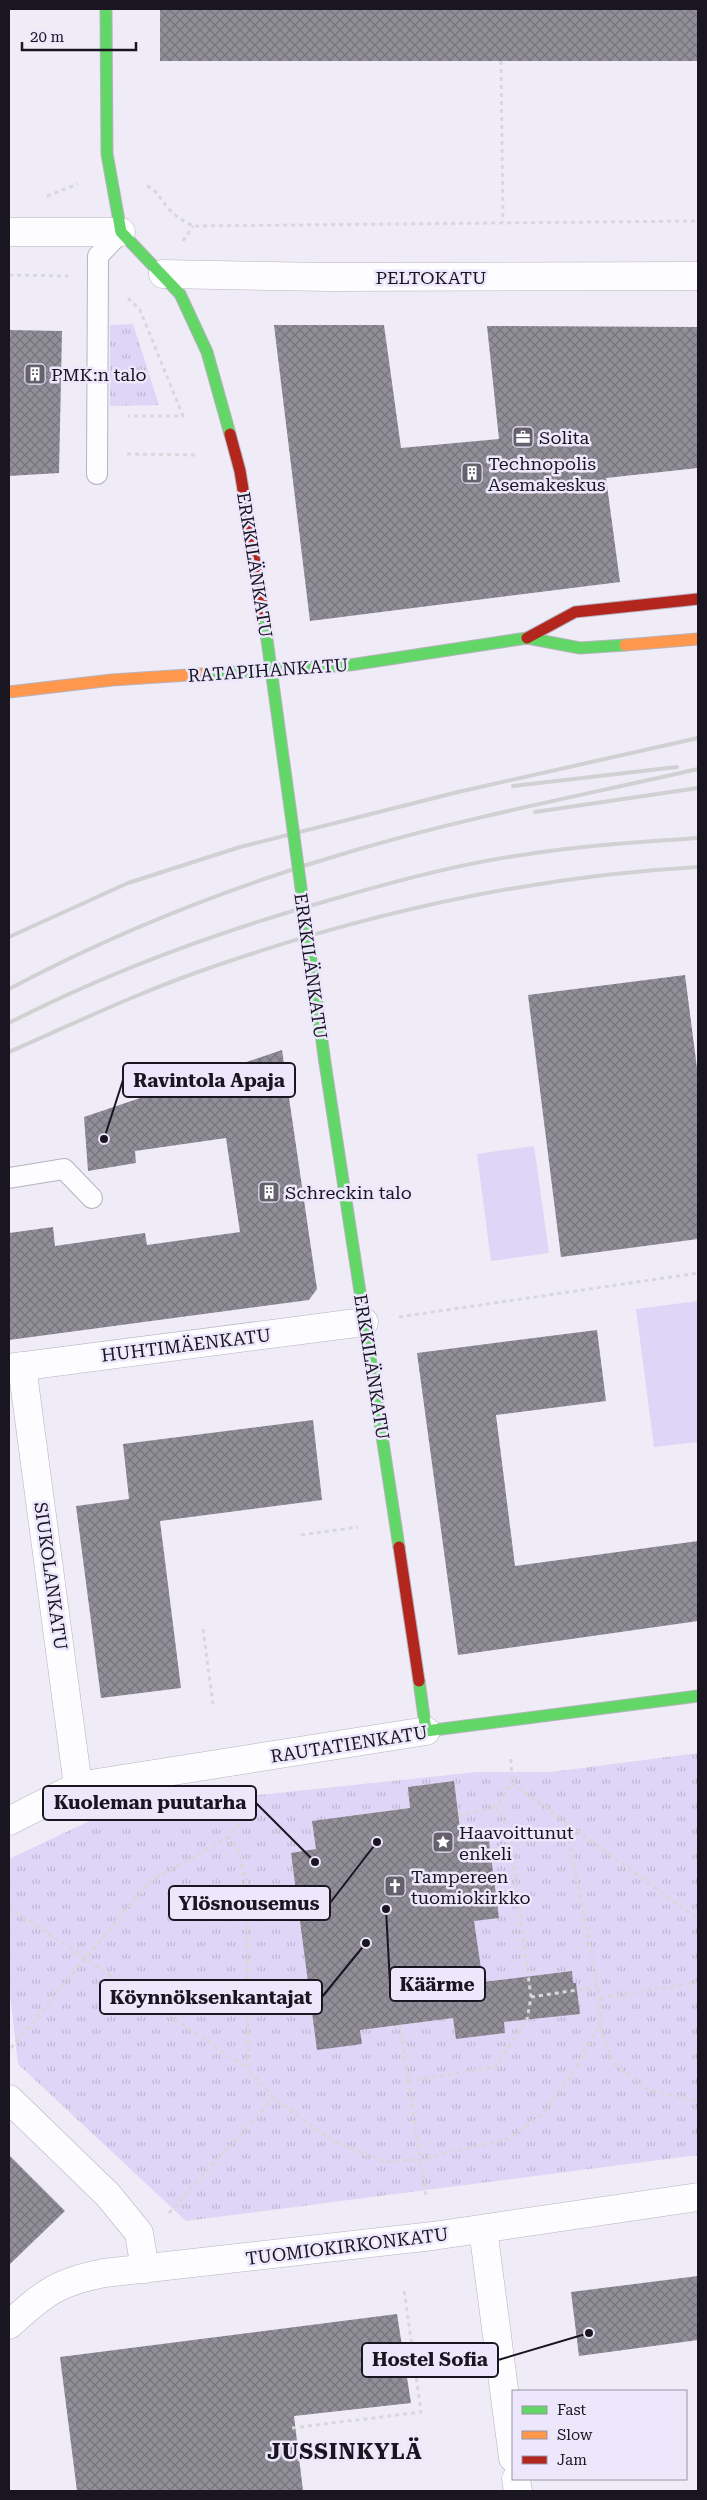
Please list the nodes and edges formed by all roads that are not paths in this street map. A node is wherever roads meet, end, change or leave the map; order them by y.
1 (106, 9) edge
2 (9, 232) edge
3 (121, 232) junction
4 (164, 274) junction
5 (698, 276) edge
6 (97, 474) dead end
7 (698, 599) edge
8 (527, 638) junction
9 (698, 639) edge
10 (9, 692) edge
11 (9, 1178) edge
12 (92, 1198) dead end
13 (364, 1322) junction
14 (15, 1367) edge
15 (698, 1696) edge
16 (426, 1732) junction
17 (78, 1786) junction
18 (9, 1821) edge
19 (9, 2099) edge
20 (698, 2197) edge
21 (483, 2229) junction
22 (144, 2270) junction
23 (9, 2325) edge
24 (512, 2450) edge

1 - 3 street
2 - 3 street
3 - 4 street, ERKKILÄNKATU
3 - 6 lane
4 - 5 street, PELTOKATU
4 - 13 street, ERKKILÄNKATU, bridge
7 - 8 street, RATAPIHANKATU
8 - 9 street, RATAPIHANKATU
8 - 10 street, RATAPIHANKATU
11 - 12 lane
13 - 14 street, HUHTIMÄENKATU
13 - 16 street, ERKKILÄNKATU
14 - 17 street, SIUKOLANKATU
15 - 16 street, RAUTATIENKATU
16 - 17 street, RAUTATIENKATU
17 - 18 street, RAUTATIENKATU
19 - 22 street
20 - 21 street, TUOMIOKIRKONKATU
21 - 22 street, TUOMIOKIRKONKATU
21 - 24 street
22 - 23 street, TUOMIOKIRKONKATU

